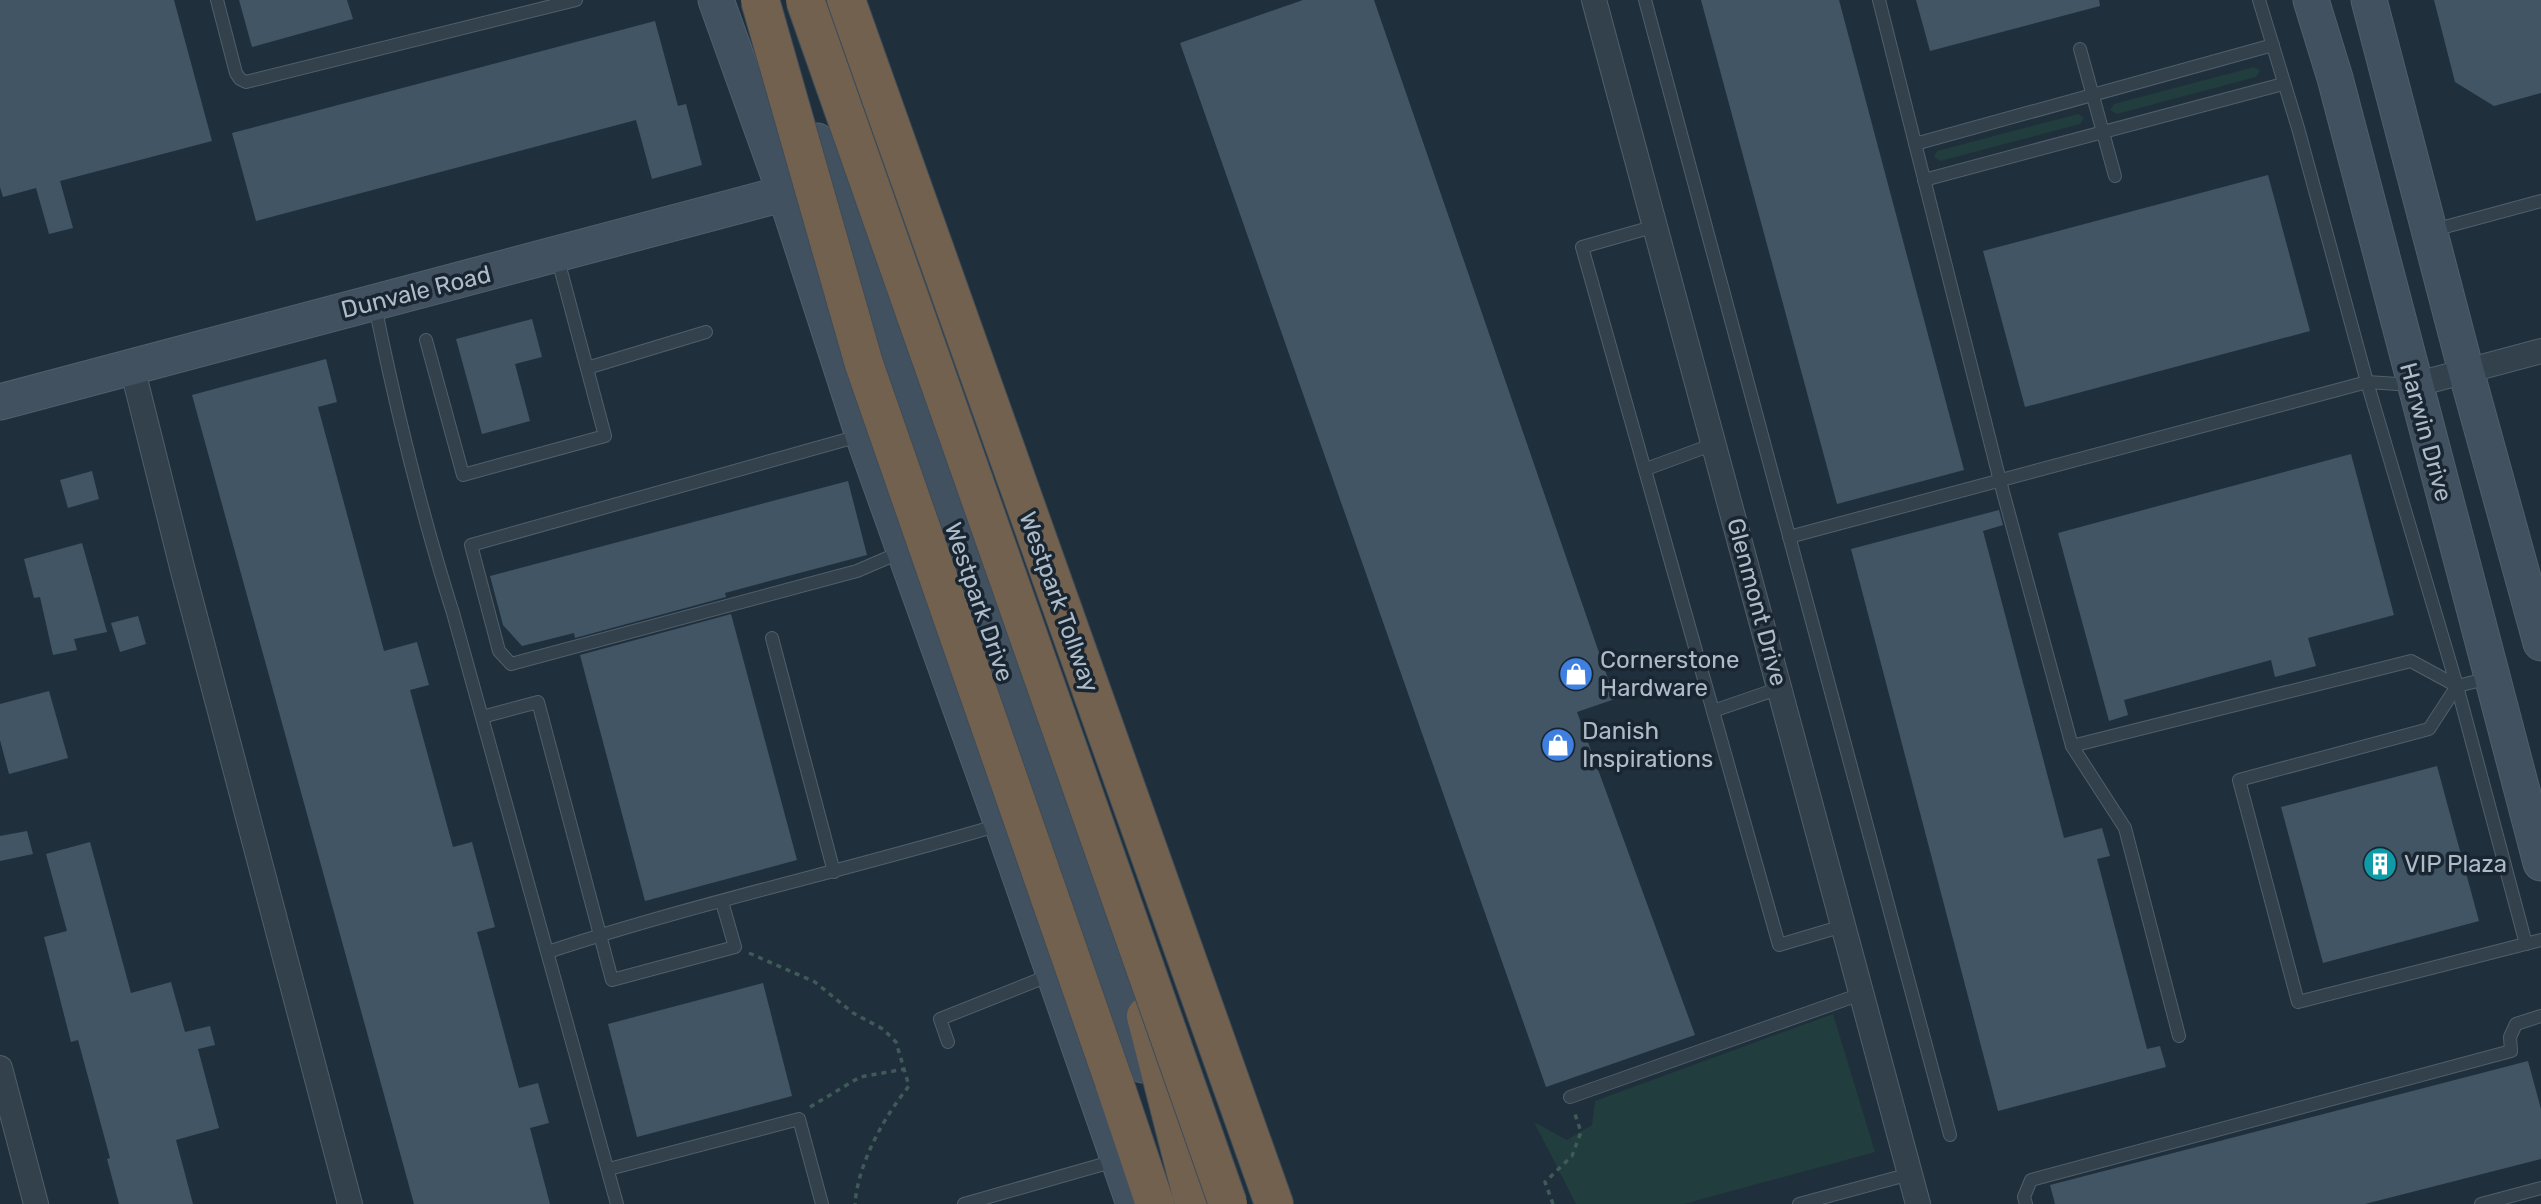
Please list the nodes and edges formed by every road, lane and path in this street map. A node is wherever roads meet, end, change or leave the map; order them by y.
1 (217, 0) edge
2 (576, 0) edge
3 (716, 0) edge
4 (760, 0) edge
5 (767, 0) edge
6 (804, 0) edge
7 (846, 0) edge
8 (1594, 0) edge
9 (1645, 0) edge
10 (1878, 0) edge
11 (2259, 0) edge
12 (2311, 0) edge
13 (2369, 0) edge
14 (2273, 45) junction
15 (2081, 49) dead end
16 (2283, 84) junction
17 (2093, 95) junction
18 (2103, 132) junction
19 (1915, 144) junction
20 (2115, 176) dead end
21 (1924, 180) junction
22 (831, 181) junction
23 (785, 193) junction
24 (2541, 201) edge
25 (1656, 226) junction
26 (2429, 231) junction
27 (557, 255) junction
28 (374, 302) junction
29 (706, 332) dead end
30 (426, 340) dead end
31 (2541, 351) edge
32 (132, 367) junction
33 (587, 368) junction
34 (2466, 371) junction
35 (2367, 382) junction
36 (2414, 385) junction
37 (0, 402) edge
38 (863, 435) junction
39 (1714, 444) junction
40 (1003, 446) junction
41 (1646, 470) junction
42 (2000, 481) junction
43 (1789, 537) junction
44 (904, 550) junction
45 (772, 639) dead end
46 (2541, 643) edge
47 (2492, 678) junction
48 (2457, 686) junction
49 (1780, 688) junction
50 (1713, 711) junction
51 (482, 717) junction
52 (2072, 747) junction
53 (1002, 824) junction
54 (2541, 863) edge
55 (834, 872) junction
56 (722, 902) junction
57 (1843, 926) junction
58 (600, 935) junction
59 (2541, 940) edge
60 (2526, 944) junction
61 (735, 947) junction
62 (548, 952) junction
63 (1054, 974) junction
64 (1861, 994) junction
65 (2541, 1016) edge
66 (2179, 1036) dead end
67 (948, 1042) dead end
68 (0, 1068) edge
69 (905, 1069) junction
70 (1570, 1097) joint
71 (799, 1119) junction
72 (1950, 1135) dead end
73 (1118, 1160) junction
74 (608, 1169) junction
75 (1910, 1174) junction
76 (2541, 1188) edge
77 (347, 1203) edge
78 (36, 1204) edge
79 (617, 1204) edge
80 (822, 1204) edge
81 (855, 1204) edge
82 (964, 1204) edge
83 (1134, 1204) edge
84 (1155, 1204) edge
85 (1193, 1204) edge
86 (1228, 1204) edge
87 (1274, 1204) edge
88 (1553, 1204) edge
89 (1799, 1204) edge
90 (1918, 1204) edge
91 (2026, 1204) edge
92 (2480, 1204) edge

1 - 2 lane
3 - 23 main road
4 - 84 highway, bridge
5 - 22 main road, Westpark Drive
6 - 86 highway, Westpark Tollway, bridge
7 - 40 highway, Westpark Tollway
8 - 25 street, Glenmont Drive
9 - 43 lane
10 - 19 lane
11 - 14 lane
12 - 36 main road, Harwin Drive
13 - 26 main road
14 - 16 lane
14 - 17 lane
15 - 17 lane
16 - 18 lane
16 - 35 lane
17 - 18 lane
17 - 19 lane
18 - 20 lane
18 - 21 lane
19 - 21 lane
21 - 42 lane
22 - 23 main road, Dunvale Road
22 - 85 main road, Westpark Drive
23 - 27 main road, Dunvale Road
23 - 38 main road
24 - 26 lane
25 - 39 street, Glenmont Drive
25 - 41 lane
26 - 34 main road
27 - 28 main road, Dunvale Road
27 - 33 lane
28 - 32 main road, Dunvale Road
28 - 51 lane
29 - 33 lane
30 - 33 lane
31 - 34 street
32 - 37 main road, Dunvale Road
32 - 77 street
34 - 36 street
34 - 46 main road
35 - 36 lane
35 - 42 lane
35 - 48 lane
36 - 47 main road, Harwin Drive
38 - 44 main road
38 - 44 lane
39 - 41 lane
39 - 49 street, Glenmont Drive
40 - 85 highway
40 - 87 highway, Westpark Tollway
41 - 50 lane
42 - 43 lane
42 - 52 lane
43 - 72 lane
44 - 53 main road
45 - 55 lane
47 - 48 lane
47 - 54 main road, Harwin Drive
48 - 52 lane
48 - 60 lane
48 - 60 lane
49 - 50 lane
49 - 57 street, Glenmont Drive
50 - 57 lane
51 - 58 lane
51 - 62 lane
52 - 66 lane
53 - 55 lane
53 - 63 main road
55 - 56 lane
56 - 58 lane
56 - 61 lane
57 - 64 street, Glenmont Drive
58 - 61 lane
58 - 62 lane
59 - 60 lane
61 - 69 path
62 - 74 lane
63 - 67 lane
63 - 73 main road
64 - 70 lane
64 - 75 street, Glenmont Drive
65 - 91 lane
68 - 78 street
69 - 71 path
69 - 81 path
70 - 88 path
71 - 74 lane
71 - 80 lane
73 - 82 lane
73 - 83 main road
74 - 79 lane
75 - 89 lane
75 - 90 street, Glenmont Drive
76 - 92 lane

